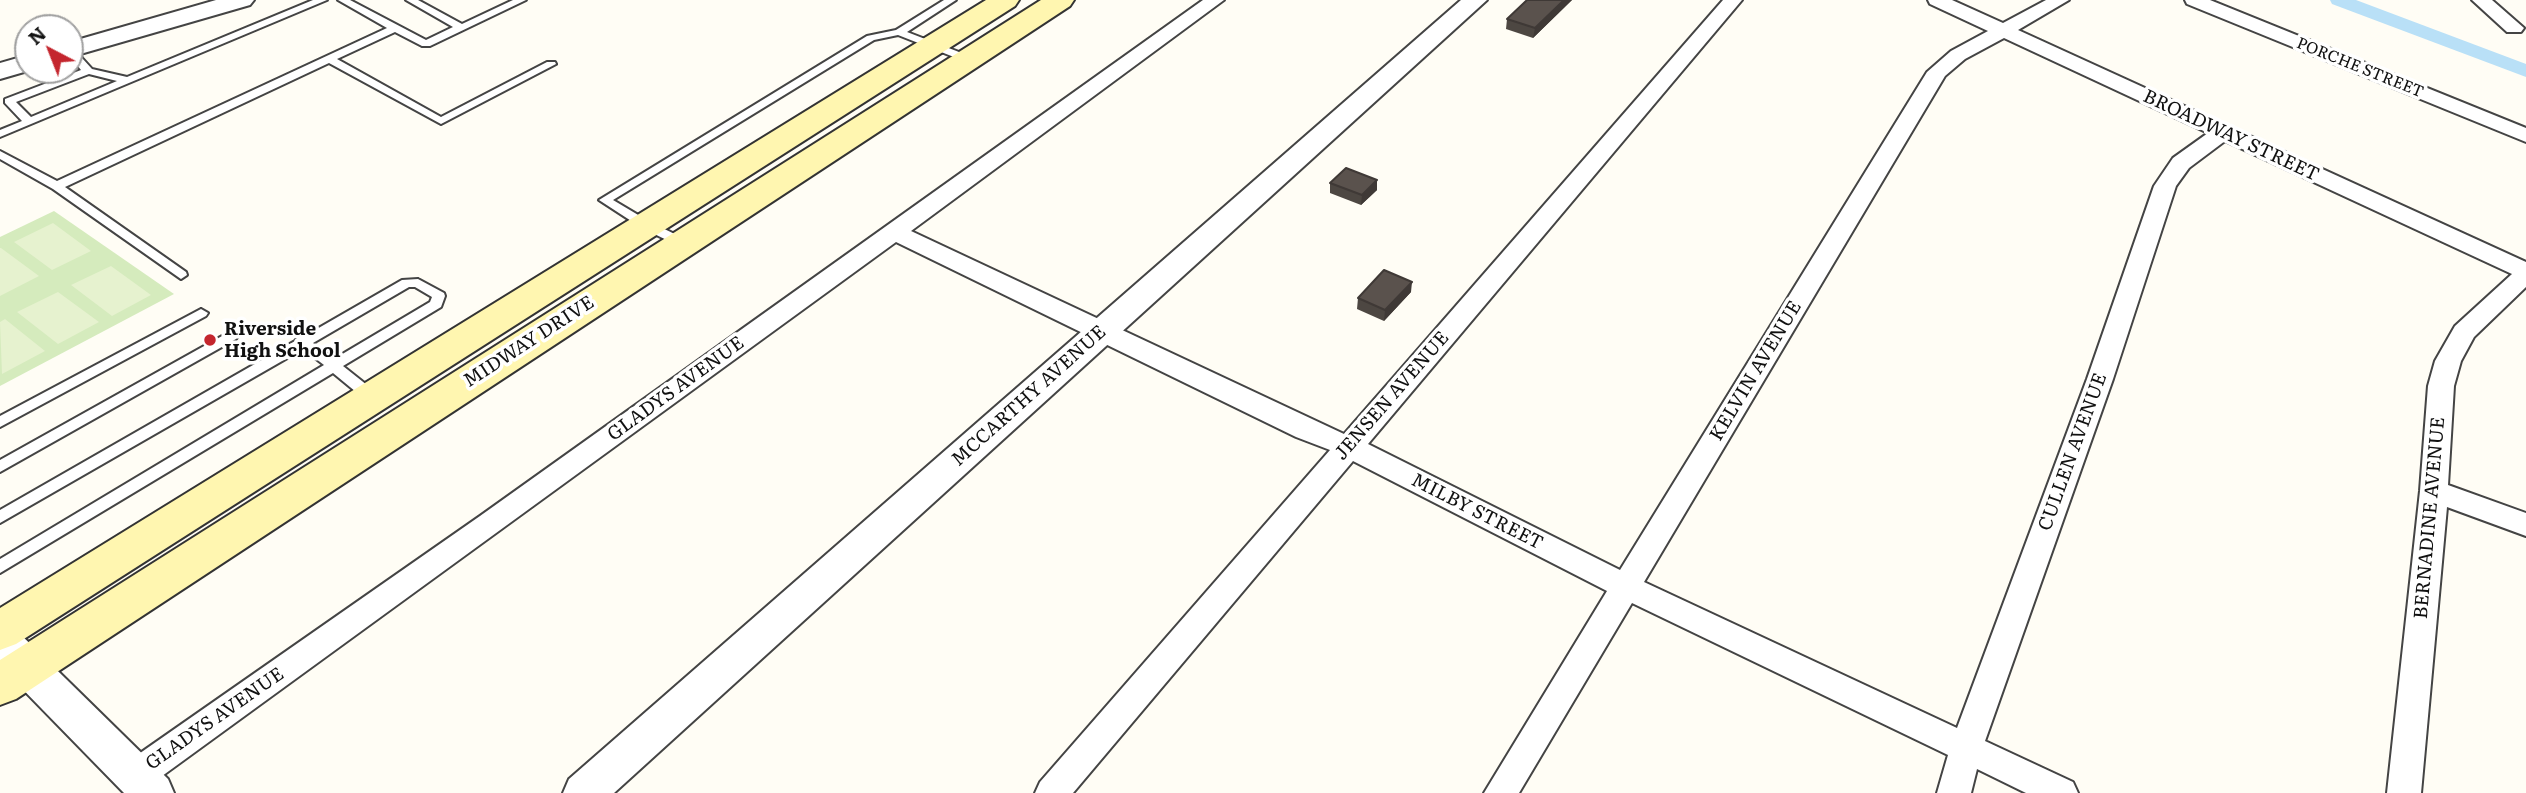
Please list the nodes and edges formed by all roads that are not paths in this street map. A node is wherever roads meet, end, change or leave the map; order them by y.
1 (242, 0) edge
2 (322, 0) edge
3 (343, 0) edge
4 (411, 0) edge
5 (521, 0) edge
6 (951, 0) edge
7 (1005, 0) edge
8 (1060, 0) edge
9 (1215, 0) edge
10 (1475, 0) edge
11 (1733, 0) edge
12 (1937, 0) edge
13 (2060, 0) edge
14 (2194, 0) edge
15 (2481, 0) edge
16 (395, 28) junction
17 (462, 28) junction
18 (2514, 28) dead end
19 (2003, 31) junction
20 (899, 32) junction
21 (934, 45) junction
22 (84, 46) edge
23 (329, 59) junction
24 (968, 59) junction
25 (551, 64) dead end
26 (84, 67) edge
27 (88, 71) junction
28 (126, 80) junction
29 (29, 121) junction
30 (2222, 133) junction
31 (0, 134) edge
32 (2526, 135) edge
33 (0, 154) edge
34 (57, 186) junction
35 (646, 225) junction
36 (893, 232) junction
37 (683, 243) junction
38 (2526, 273) edge
39 (181, 275) dead end
40 (201, 313) dead end
41 (1101, 330) junction
42 (231, 336) dead end
43 (302, 341) junction
44 (331, 366) junction
45 (372, 397) junction
46 (0, 422) edge
47 (1349, 447) junction
48 (0, 467) edge
49 (2434, 491) junction
50 (0, 517) edge
51 (2526, 525) edge
52 (0, 567) edge
53 (1626, 587) junction
54 (0, 631) edge
55 (9, 664) edge
56 (1967, 747) junction
57 (144, 784) edge
58 (584, 793) edge
59 (1052, 793) edge
60 (1501, 793) edge
61 (1954, 793) edge
62 (2061, 793) edge
63 (2404, 793) edge

1 - 22 street
2 - 28 lane
3 - 16 lane
4 - 17 lane
5 - 17 lane
6 - 20 lane
7 - 21 main road, MIDWAY DRIVE
8 - 24 main road, MIDWAY DRIVE
9 - 36 street, GLADYS AVENUE
10 - 41 street, MCCARTHY AVENUE
11 - 47 street, JENSEN AVENUE
12 - 19 street, BROADWAY STREET
13 - 19 street, KELVIN AVENUE
14 - 32 street, PORCHE STREET
15 - 18 street
16 - 17 lane
16 - 23 lane
19 - 30 street, BROADWAY STREET
19 - 53 street, KELVIN AVENUE
20 - 21 lane
20 - 35 lane
21 - 24 lane
21 - 35 main road, MIDWAY DRIVE
23 - 25 lane
23 - 34 lane
24 - 37 main road, MIDWAY DRIVE
26 - 27 lane
27 - 28 lane
27 - 29 lane
28 - 29 lane
29 - 31 lane
30 - 38 street, BROADWAY STREET
30 - 56 street, CULLEN AVENUE
33 - 34 lane
34 - 39 lane
35 - 37 lane
35 - 45 main road, MIDWAY DRIVE
36 - 41 street, MILBY STREET
36 - 57 street, GLADYS AVENUE
37 - 55 main road, MIDWAY DRIVE
38 - 49 street, BERNADINE AVENUE
40 - 46 lane
41 - 47 street, MILBY STREET
41 - 58 street, MCCARTHY AVENUE
42 - 48 lane
43 - 44 lane
43 - 44 lane
43 - 50 lane
44 - 45 lane
44 - 52 lane
45 - 54 main road, MIDWAY DRIVE
47 - 53 street, MILBY STREET
47 - 59 street, JENSEN AVENUE
49 - 51 street
49 - 63 street, BERNADINE AVENUE
53 - 56 street, MILBY STREET
53 - 60 street, KELVIN AVENUE
55 - 57 street
56 - 61 street, CULLEN AVENUE
56 - 62 street, MILBY STREET

